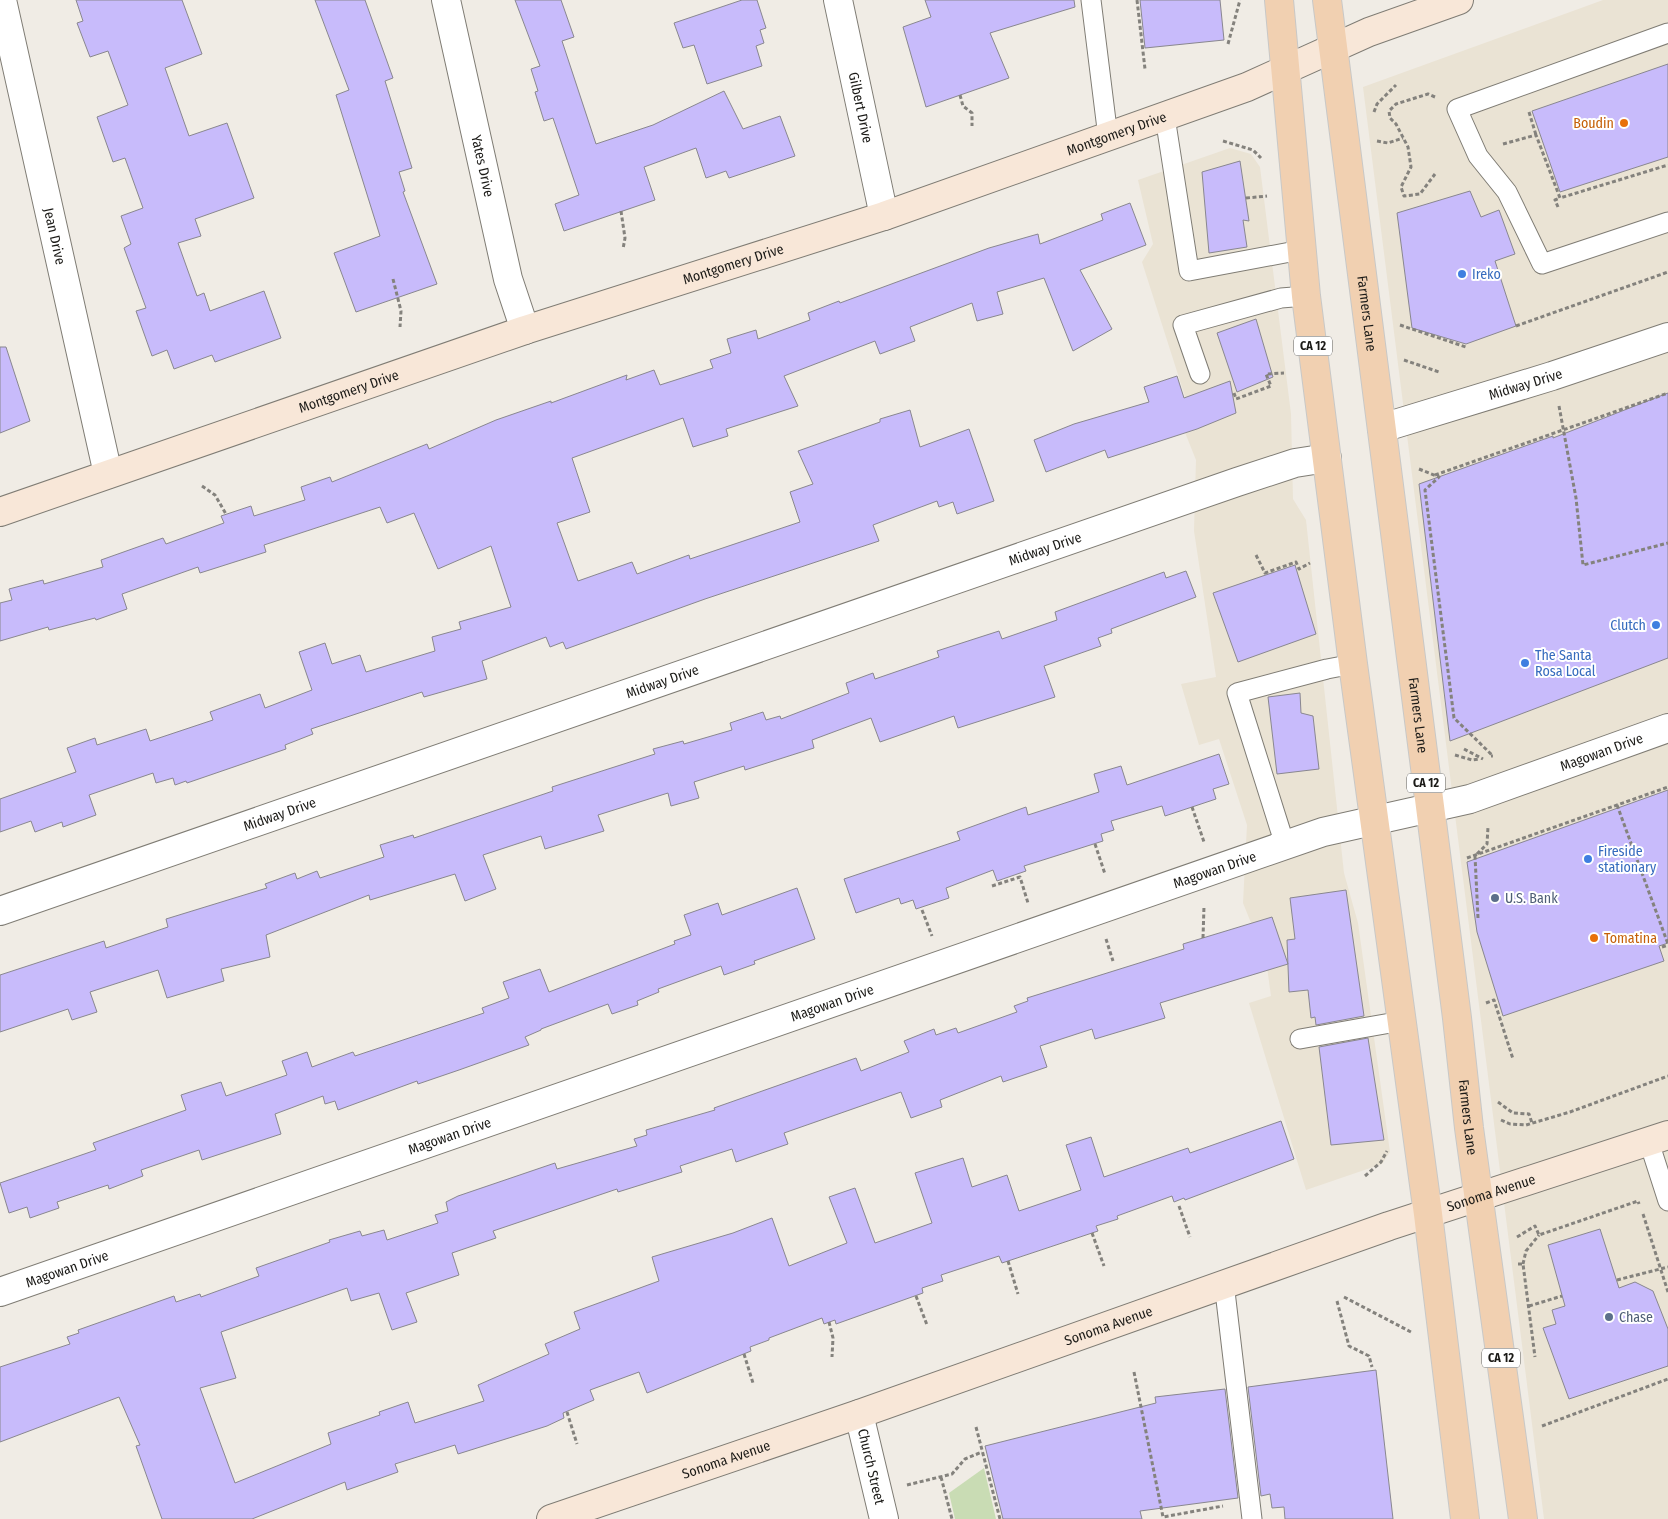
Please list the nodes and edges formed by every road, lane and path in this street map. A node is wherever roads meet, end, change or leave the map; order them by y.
1 (2, 0) edge
2 (446, 0) edge
3 (838, 0) edge
4 (1091, 0) edge
5 (1137, 0) edge
6 (1240, 0) edge
7 (1279, 0) edge
8 (1327, 0) edge
9 (1459, 0) edge
10 (1668, 33) edge
11 (1228, 44) dead end
12 (1333, 49) junction
13 (1145, 69) dead end
14 (1285, 71) junction
15 (1396, 85) dead end
16 (960, 95) dead end
17 (1457, 109) junction
18 (1374, 115) dead end
19 (1164, 116) junction
20 (972, 126) dead end
21 (1108, 137) junction
22 (1403, 138) junction
23 (1223, 141) dead end
24 (1376, 141) dead end
25 (1497, 145) dead end
26 (1266, 162) dead end
27 (1668, 165) edge
28 (1435, 174) dead end
29 (1270, 195) dead end
30 (1246, 198) dead end
31 (1560, 198) junction
32 (1558, 207) dead end
33 (621, 211) dead end
34 (884, 216) junction
35 (1668, 222) edge
36 (623, 249) dead end
37 (1301, 250) junction
38 (1668, 272) edge
39 (393, 279) dead end
40 (1306, 296) junction
41 (1399, 325) dead end
42 (1516, 326) dead end
43 (400, 327) dead end
44 (525, 330) junction
45 (1668, 337) edge
46 (1466, 347) dead end
47 (1404, 360) dead end
48 (1272, 372) dead end
49 (1438, 372) dead end
50 (1200, 374) dead end
51 (1552, 376) junction
52 (1234, 393) dead end
53 (1668, 393) edge
54 (1382, 428) junction
55 (1564, 428) junction
56 (1327, 458) junction
57 (1413, 466) dead end
58 (108, 474) junction
59 (1434, 475) junction
60 (202, 486) dead end
61 (0, 512) edge
62 (226, 514) dead end
63 (1668, 543) edge
64 (1256, 555) dead end
65 (1317, 560) dead end
66 (1353, 664) junction
67 (1668, 728) edge
68 (1480, 759) junction
69 (1668, 787) edge
70 (1617, 805) junction
71 (1192, 807) dead end
72 (1429, 809) junction
73 (1488, 818) dead end
74 (1374, 820) junction
75 (1204, 842) dead end
76 (1095, 844) dead end
77 (1285, 845) junction
78 (1475, 856) junction
79 (1106, 877) dead end
80 (992, 886) dead end
81 (1204, 900) dead end
82 (1029, 903) dead end
83 (922, 910) dead end
84 (0, 911) edge
85 (1479, 925) dead end
86 (1104, 934) dead end
87 (932, 937) dead end
88 (1204, 938) dead end
89 (1668, 945) edge
90 (1662, 947) dead end
91 (1113, 961) dead end
92 (1482, 994) dead end
93 (1402, 1021) junction
94 (1300, 1039) dead end
95 (1513, 1059) dead end
96 (1668, 1076) edge
97 (1496, 1108) dead end
98 (1498, 1117) dead end
99 (1532, 1123) junction
100 (1659, 1139) edge
101 (1389, 1146) dead end
102 (1365, 1176) dead end
103 (1479, 1198) junction
104 (1668, 1201) edge
105 (1179, 1206) dead end
106 (1428, 1214) junction
107 (1092, 1232) dead end
108 (1519, 1234) dead end
109 (1539, 1235) junction
110 (1190, 1237) dead end
111 (1008, 1261) dead end
112 (1523, 1264) junction
113 (1511, 1265) dead end
114 (1104, 1266) dead end
115 (1668, 1267) edge
116 (1661, 1269) junction
117 (1617, 1280) dead end
118 (1224, 1283) junction
119 (0, 1292) edge
120 (1668, 1292) edge
121 (1018, 1294) dead end
122 (916, 1296) dead end
123 (1562, 1296) dead end
124 (1344, 1297) dead end
125 (1337, 1301) dead end
126 (1529, 1306) junction
127 (829, 1322) dead end
128 (927, 1325) dead end
129 (1411, 1333) dead end
130 (744, 1354) dead end
131 (832, 1357) dead end
132 (1535, 1361) dead end
133 (1372, 1367) dead end
134 (1134, 1372) dead end
135 (1668, 1379) edge
136 (753, 1383) dead end
137 (567, 1412) dead end
138 (859, 1414) junction
139 (1542, 1417) dead end
140 (976, 1427) dead end
141 (577, 1444) dead end
142 (982, 1452) junction
143 (941, 1477) junction
144 (901, 1486) dead end
145 (1229, 1505) dead end
146 (551, 1519) edge
147 (884, 1519) edge
148 (952, 1519) edge
149 (1000, 1519) edge
150 (1252, 1519) edge
151 (1465, 1519) edge
152 (1523, 1519) edge

1 - 58 street, Jean Drive
2 - 44 street, Yates Drive
3 - 34 street, Gilbert Drive
4 - 21 lane
5 - 13 path
6 - 11 path
7 - 14 main road, CA 12
8 - 12 main road, Farmers Lane / CA 12
9 - 12 main road, Montgomery Drive
10 - 17 lane
12 - 14 main road, Montgomery Drive
12 - 54 main road, Farmers Lane / CA 12
14 - 19 main road, Montgomery Drive
14 - 37 main road, CA 12
15 - 18 path
16 - 20 path
17 - 22 path
17 - 35 lane
19 - 21 main road, Montgomery Drive
19 - 37 lane
21 - 34 main road, Montgomery Drive
22 - 24 path
22 - 28 path
23 - 26 path
25 - 31 path
27 - 31 path
29 - 30 path
31 - 32 path
33 - 36 path
34 - 44 main road, Montgomery Drive
37 - 40 main road, CA 12
38 - 42 path
39 - 43 path
40 - 50 lane
40 - 56 main road, CA 12
41 - 46 path
44 - 58 main road, Montgomery Drive
45 - 51 street, Midway Drive
47 - 49 path
48 - 52 path
51 - 54 street, Midway Drive
51 - 55 path
53 - 55 path
54 - 72 main road, Farmers Lane / CA 12
55 - 59 path
55 - 63 path
56 - 66 main road, CA 12
56 - 84 street, Midway Drive
57 - 59 path
58 - 61 main road, Montgomery Drive
59 - 68 path
60 - 62 path
64 - 65 path
66 - 74 main road, CA 12
66 - 77 lane
67 - 72 street, Magowan Drive
68 - 68 path
69 - 70 path
70 - 78 path
70 - 89 path
71 - 75 path
72 - 74 street, Magowan Drive
72 - 103 main road, Farmers Lane / CA 12
73 - 78 path
74 - 77 street, Magowan Drive
74 - 93 main road, CA 12
76 - 79 path
77 - 119 street, Magowan Drive
78 - 85 path
80 - 82 path
81 - 88 path
83 - 87 path
86 - 91 path
89 - 90 path
92 - 95 path
93 - 94 lane
93 - 106 main road, CA 12
96 - 99 path
97 - 99 path
98 - 99 path
100 - 103 main road, Sonoma Avenue
100 - 104 lane
101 - 102 path
103 - 106 main road, Sonoma Avenue
103 - 152 main road, Farmers Lane / CA 12
105 - 110 path
106 - 118 main road, Sonoma Avenue
106 - 151 main road, CA 12
107 - 114 path
108 - 109 path
109 - 112 path
109 - 116 path
111 - 121 path
112 - 113 path
112 - 126 path
115 - 116 path
116 - 117 path
116 - 120 path
118 - 138 main road, Sonoma Avenue
118 - 150 lane
122 - 128 path
123 - 126 path
124 - 129 path
125 - 133 path
126 - 132 path
127 - 131 path
130 - 136 path
134 - 145 path
135 - 139 path
137 - 141 path
138 - 146 main road, Sonoma Avenue
138 - 147 street, Church Street
140 - 142 path
142 - 143 path
142 - 149 path
143 - 144 path
143 - 148 path

